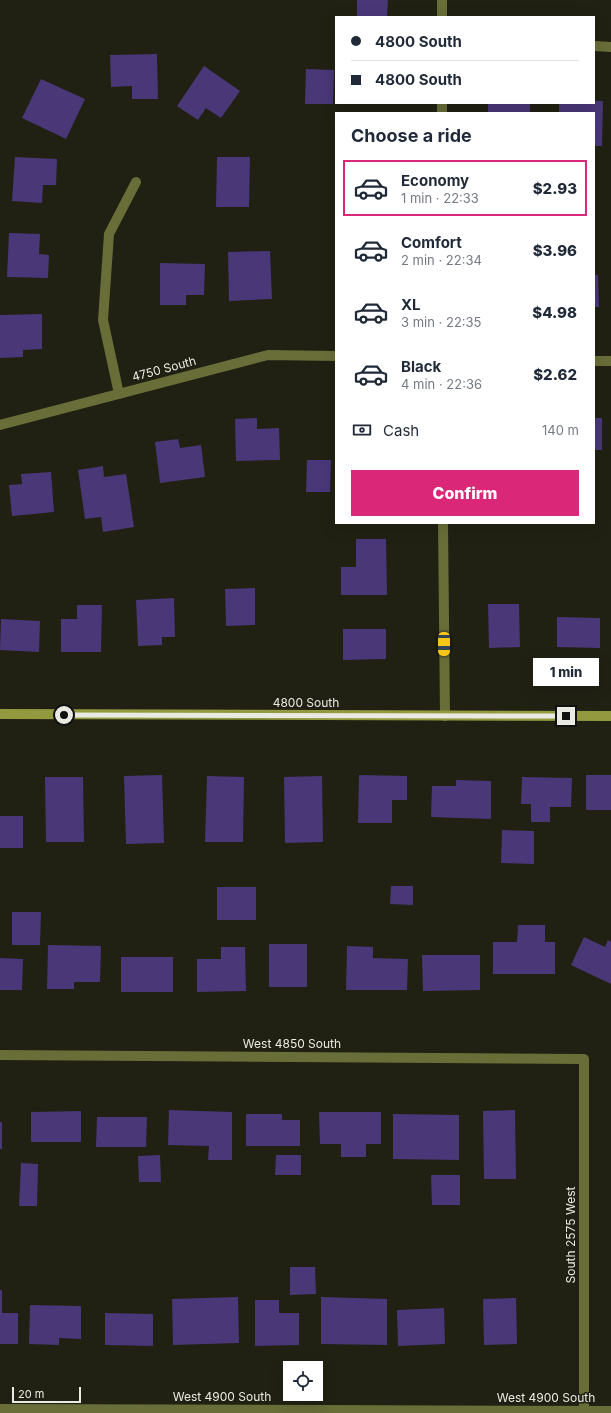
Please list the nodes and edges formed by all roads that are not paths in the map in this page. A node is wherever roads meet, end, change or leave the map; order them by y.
1 (442, 0) edge
2 (442, 16) edge
3 (595, 46) edge
4 (611, 47) edge
5 (136, 182) dead end
6 (335, 356) edge
7 (595, 361) edge
8 (611, 361) edge
9 (119, 394) junction
10 (0, 425) edge
11 (443, 524) edge
12 (0, 714) edge
13 (445, 716) junction
14 (611, 716) edge
15 (0, 1055) edge
16 (584, 1059) joint
17 (0, 1409) edge
18 (584, 1411) junction
19 (611, 1411) edge

1 - 2 street
3 - 4 street
5 - 9 street
6 - 9 street, 4750 South
7 - 8 street
9 - 10 street, 4750 South
11 - 13 street
12 - 13 main road, 4800 South
13 - 14 main road, 4800 South
15 - 16 street, West 4850 South
16 - 18 street, South 2575 West
17 - 18 street, West 4900 South
18 - 19 street, West 4900 South

